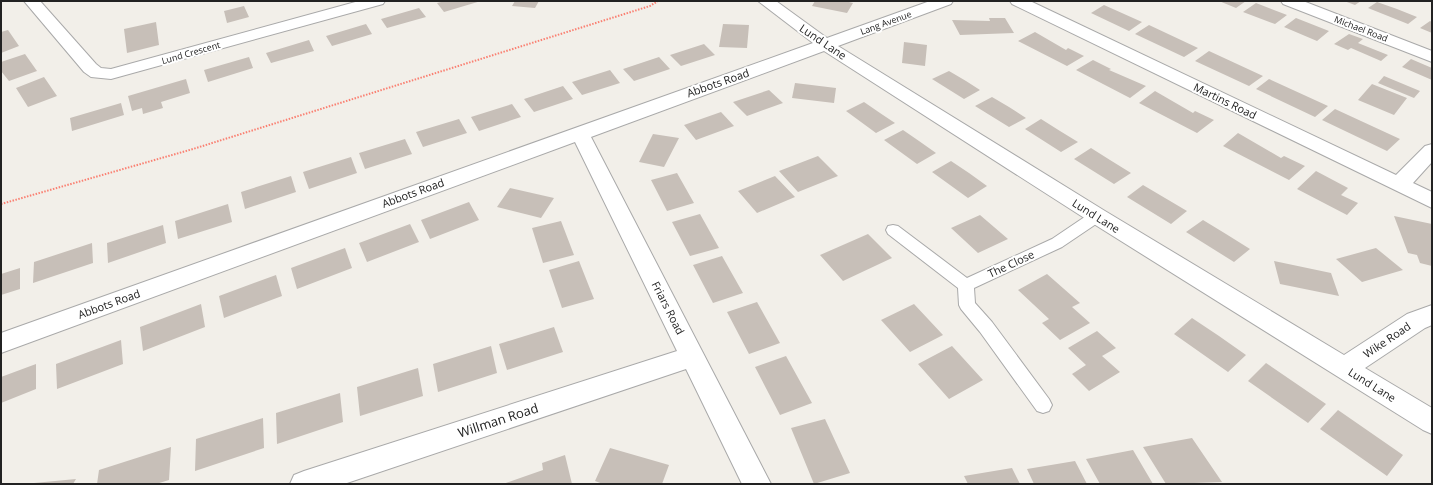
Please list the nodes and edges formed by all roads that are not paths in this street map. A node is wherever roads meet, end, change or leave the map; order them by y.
1 (32, 1) edge
2 (377, 1) edge
3 (766, 1) edge
4 (945, 1) edge
5 (1018, 1) edge
6 (1289, 1) edge
7 (826, 45) junction
8 (1432, 57) edge
9 (579, 132) junction
10 (1432, 150) edge
11 (1399, 184) junction
12 (1432, 200) edge
13 (1097, 216) junction
14 (893, 230) dead end
15 (966, 285) junction
16 (1432, 316) edge
17 (1, 343) edge
18 (692, 356) junction
19 (1344, 368) junction
20 (1043, 405) dead end
21 (1432, 422) edge
22 (304, 484) edge
23 (757, 484) edge

1 - 2 street, Lund Crescent
3 - 7 street, Lund Lane
4 - 7 street, Lang Avenue
5 - 11 street, Martins Road
6 - 8 street, Michael Road
7 - 9 street, Abbots Road
7 - 13 street, Lund Lane
9 - 17 street, Abbots Road
9 - 18 street, Friars Road
10 - 11 street
11 - 12 street, Martins Road
13 - 15 lane, The Close
13 - 19 street, Lund Lane
14 - 15 lane
15 - 20 lane
16 - 19 street, Wike Road
18 - 22 street, Willman Road
18 - 23 street, Friars Road
19 - 21 street, Lund Lane

